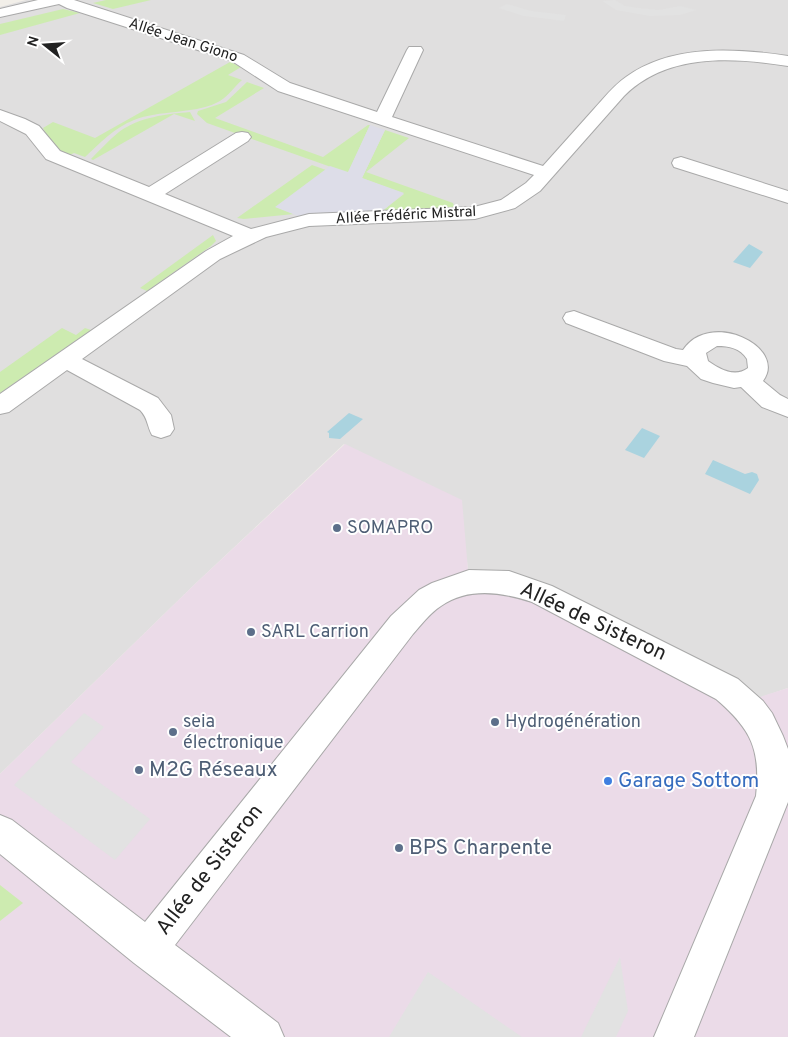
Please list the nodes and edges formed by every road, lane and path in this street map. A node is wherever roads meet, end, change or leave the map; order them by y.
1 (57, 0) edge
2 (63, 0) edge
3 (0, 13) edge
4 (415, 50) dead end
5 (788, 61) edge
6 (0, 115) edge
7 (382, 119) junction
8 (242, 137) dead end
9 (681, 162) dead end
10 (546, 173) junction
11 (150, 195) junction
12 (788, 196) edge
13 (249, 235) junction
14 (574, 318) dead end
15 (694, 359) junction
16 (66, 360) junction
17 (746, 379) junction
18 (0, 406) edge
19 (788, 409) edge
20 (161, 429) dead end
21 (0, 832) edge
22 (148, 948) junction
23 (264, 1037) edge
24 (674, 1037) edge

1 - 3 street
2 - 7 street, Allée Jean Giono
4 - 7 street
5 - 10 street, Allée Frédéric Mistral
6 - 11 street
7 - 10 street, Allée Jean Giono
8 - 11 street
9 - 12 street
10 - 13 street, Allée Frédéric Mistral
11 - 13 street
13 - 16 street, Allée Frédéric Mistral
14 - 15 street
15 - 17 street
15 - 17 street
16 - 18 street, Allée Frédéric Mistral
16 - 20 street
17 - 19 street
21 - 22 street
22 - 23 street
22 - 24 street, Allée de Sisteron

